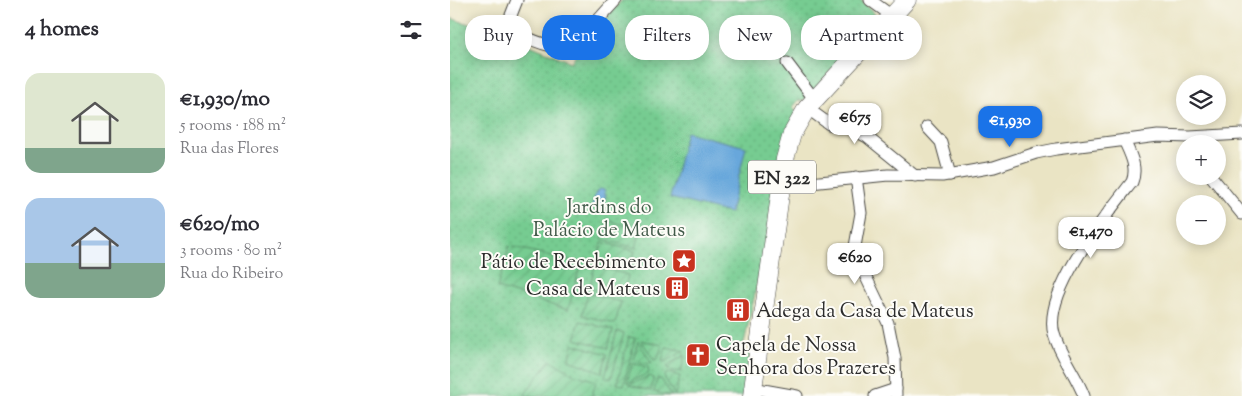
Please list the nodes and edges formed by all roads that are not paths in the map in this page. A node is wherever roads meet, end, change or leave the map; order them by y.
1 (517, 0) edge
2 (616, 0) edge
3 (870, 0) edge
4 (907, 0) edge
5 (891, 15) edge
6 (893, 15) edge
7 (852, 60) edge
8 (787, 63) dead end
9 (811, 104) junction
10 (927, 127) dead end
11 (1242, 134) edge
12 (1226, 136) edge
13 (1176, 138) edge
14 (1124, 140) junction
15 (950, 175) junction
16 (915, 176) junction
17 (856, 177) junction
18 (1218, 185) edge
19 (781, 186) junction
20 (1242, 214) edge
21 (752, 392) edge
22 (896, 392) edge
23 (797, 396) edge
24 (875, 396) edge
25 (1084, 396) edge

1 - 2 street
3 - 5 street
4 - 6 main road, EN 322
7 - 9 main road, EN 322
8 - 9 street
9 - 16 street
9 - 19 main road, EN 322
10 - 15 street
11 - 12 street
13 - 14 street
14 - 15 street
14 - 25 street
15 - 16 street
16 - 17 street
17 - 19 street
17 - 22 street
18 - 20 street
19 - 21 main road, EN 322
21 - 23 street
22 - 24 street

